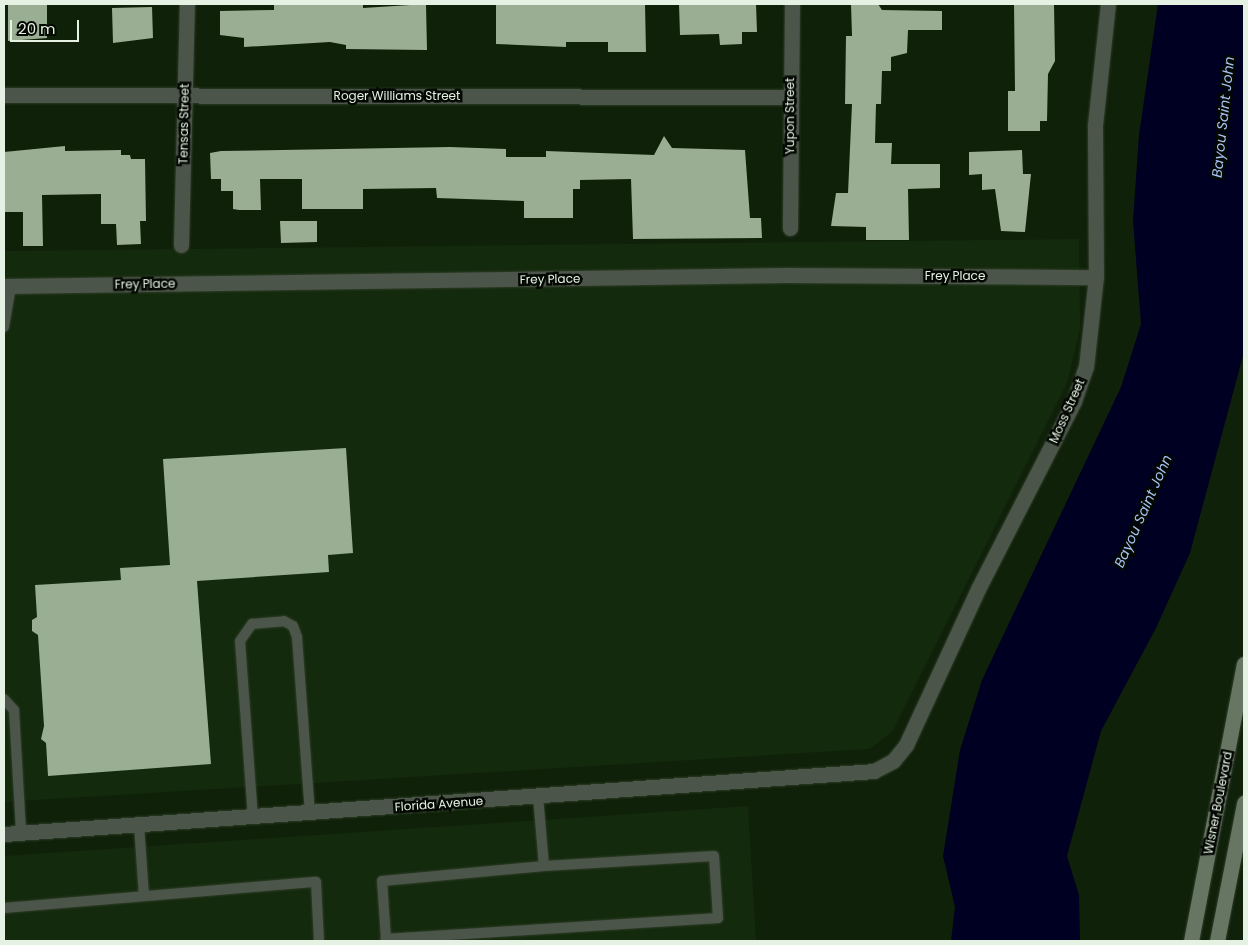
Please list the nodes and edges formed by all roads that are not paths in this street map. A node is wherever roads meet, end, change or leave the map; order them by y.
1 (187, 4) edge
2 (792, 4) edge
3 (1108, 4) edge
4 (4, 95) edge
5 (184, 95) junction
6 (790, 97) junction
7 (790, 228) dead end
8 (180, 244) dead end
9 (1096, 277) junction
10 (7, 286) edge
11 (4, 327) edge
12 (1244, 664) edge
13 (4, 699) edge
14 (874, 771) joint
15 (538, 796) junction
16 (1244, 803) edge
17 (310, 813) junction
18 (253, 818) junction
19 (139, 826) junction
20 (21, 833) junction
21 (4, 834) edge
22 (544, 866) junction
23 (144, 896) junction
24 (4, 908) edge
25 (319, 941) edge
26 (1191, 941) edge
27 (1217, 941) edge

1 - 5 street, Tensas Street
2 - 6 street, Yupon Street
3 - 9 street, Moss Street
4 - 5 street, Roger Williams Street
5 - 6 street, Roger Williams Street
5 - 8 street, Tensas Street
6 - 7 street, Yupon Street
9 - 10 street, Frey Place
9 - 14 street, Moss Street
10 - 11 lane
12 - 26 street, Wisner Boulevard
13 - 20 lane
14 - 15 street, Florida Avenue
15 - 17 street, Florida Avenue
15 - 22 lane
16 - 27 street, Wisner Boulevard
17 - 18 street, Florida Avenue
17 - 18 lane
18 - 19 street, Florida Avenue
19 - 20 street, Florida Avenue
19 - 23 lane
20 - 21 street, Florida Avenue
22 - 22 lane
23 - 24 lane
23 - 25 lane

